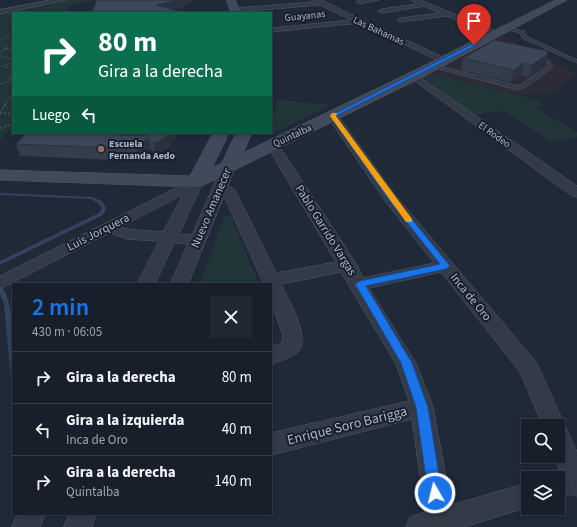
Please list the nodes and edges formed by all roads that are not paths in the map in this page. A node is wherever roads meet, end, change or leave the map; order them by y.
1 (62, 0) edge
2 (234, 0) edge
3 (375, 0) edge
4 (414, 0) edge
5 (563, 0) edge
6 (318, 1) edge
7 (360, 2) dead end
8 (426, 5) junction
9 (382, 11) dead end
10 (0, 12) edge
11 (235, 12) edge
12 (340, 12) junction
13 (327, 13) dead end
14 (448, 14) junction
15 (401, 20) dead end
16 (360, 21) junction
17 (469, 22) junction
18 (453, 24) dead end
19 (272, 30) edge
20 (502, 31) junction
21 (384, 32) junction
22 (369, 35) dead end
23 (532, 58) edge
24 (444, 60) junction
25 (577, 62) edge
26 (431, 66) junction
27 (414, 76) junction
28 (333, 116) junction
29 (220, 134) edge
30 (243, 135) edge
31 (272, 144) junction
32 (229, 166) junction
33 (0, 175) edge
34 (196, 182) junction
35 (220, 186) junction
36 (577, 193) edge
37 (110, 226) junction
38 (168, 238) junction
39 (198, 240) junction
40 (348, 265) junction
41 (446, 266) junction
42 (271, 280) junction
43 (3, 281) edge
44 (146, 283) edge
45 (179, 283) edge
46 (360, 284) junction
47 (272, 356) edge
48 (422, 407) junction
49 (552, 419) edge
50 (272, 444) edge
51 (565, 463) edge
52 (570, 484) edge
53 (521, 497) edge
54 (32, 515) edge
55 (83, 515) edge
56 (430, 524) edge
57 (26, 527) edge
58 (78, 527) edge

1 - 10 street
2 - 11 street
3 - 7 street
4 - 8 street
5 - 20 street, Quintalba
6 - 11 street
6 - 12 street, Las Bahamas
8 - 9 street
8 - 14 street
12 - 13 street, Guayanas
12 - 16 street, Las Bahamas
14 - 15 street
14 - 17 street
16 - 19 street
16 - 21 street, Las Bahamas
17 - 18 street
17 - 20 street
20 - 24 street, Quintalba
20 - 25 lane
21 - 22 street
21 - 24 street, Las Bahamas
23 - 26 lane
24 - 26 street, Quintalba
26 - 27 street, Quintalba
27 - 28 street, Quintalba
27 - 36 street, El Rodeo
28 - 31 street, Quintalba
28 - 41 street, Inca de Oro
29 - 34 street
30 - 31 street
30 - 32 street, Nuevo Amanecer
31 - 32 street, Quintalba
31 - 40 street, Pablo Garrido Vargas
32 - 34 street, Quintalba
32 - 35 street, Nuevo Amanecer
33 - 34 street, Quintalba
34 - 37 street, Luis Jorquera
34 - 38 street
35 - 39 street, Nuevo Amanecer
35 - 42 street
37 - 38 street
37 - 43 street, Luis Jorquera
38 - 39 street
38 - 44 street
39 - 45 street, Nuevo Amanecer
40 - 42 street
40 - 46 street, Pablo Garrido Vargas
41 - 46 street
41 - 49 street, Inca de Oro
42 - 47 street
46 - 48 street, Pablo Garrido Vargas
48 - 50 street, Enrique Soro Barigga
48 - 56 street, Pablo Garrido Vargas
51 - 52 street
53 - 56 street
54 - 57 street
55 - 58 street

